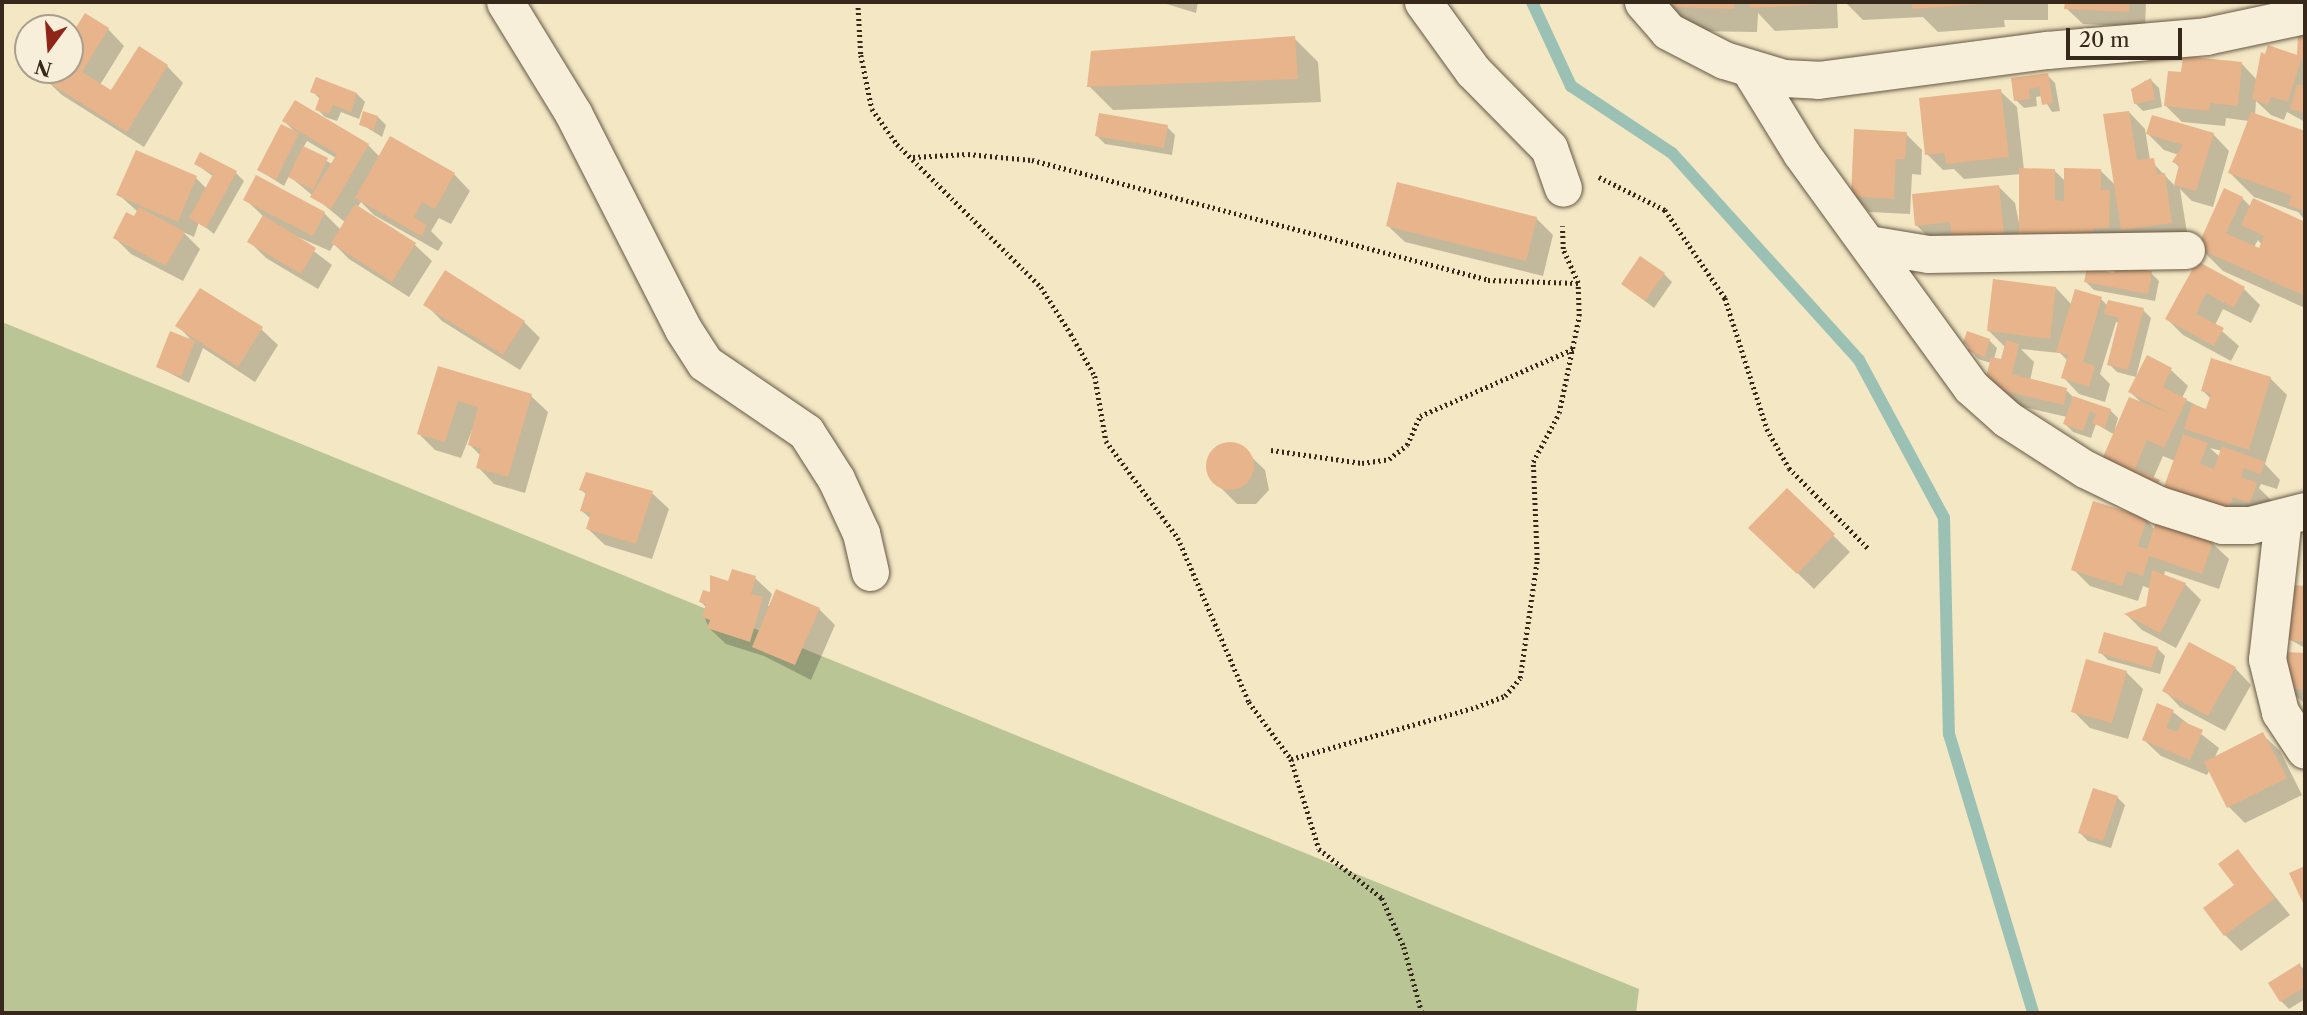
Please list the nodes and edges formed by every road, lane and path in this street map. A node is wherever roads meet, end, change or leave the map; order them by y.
1 (505, 2) edge
2 (858, 2) edge
3 (1423, 2) edge
4 (1643, 2) edge
5 (2305, 15) edge
6 (1749, 70) junction
7 (911, 157) junction
8 (1557, 171) junction
9 (1868, 244) junction
10 (2186, 250) dead end
11 (1578, 283) junction
12 (1574, 349) junction
13 (1271, 450) dead end
14 (2294, 514) edge
15 (1868, 548) dead end
16 (870, 572) dead end
17 (2305, 750) edge
18 (1291, 759) junction
19 (1422, 1013) edge

1 - 16 street
2 - 7 path
3 - 8 street
4 - 6 street
5 - 6 street
6 - 9 street
7 - 11 path
7 - 18 path
8 - 11 path
8 - 15 path
9 - 10 street
9 - 14 street
11 - 12 path
12 - 13 path
12 - 18 path
14 - 17 street
18 - 19 path

